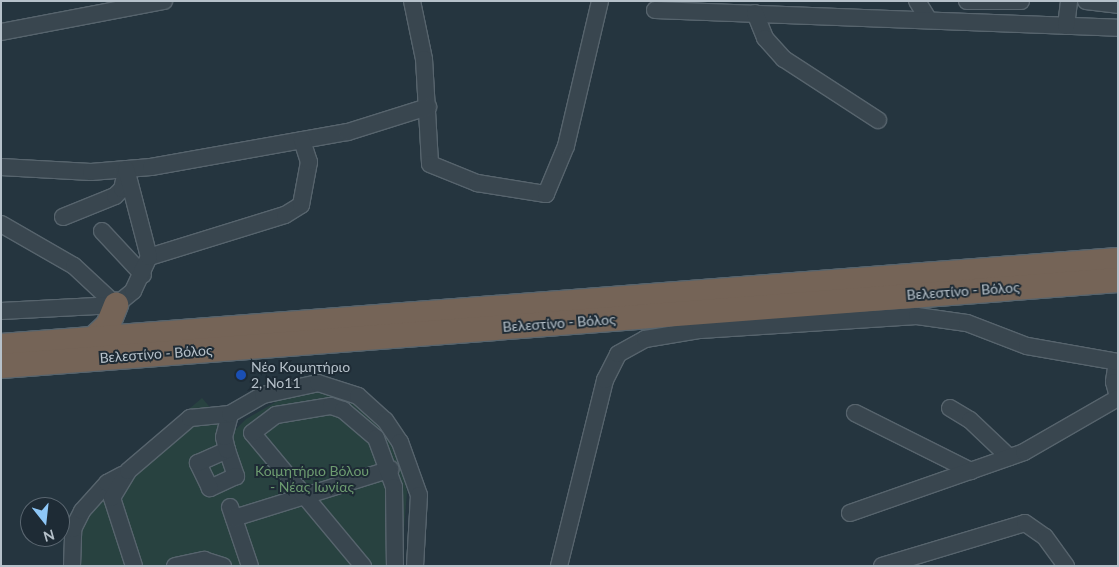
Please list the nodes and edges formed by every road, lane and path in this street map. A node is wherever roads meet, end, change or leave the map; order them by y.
1 (164, 1) edge
2 (412, 1) edge
3 (600, 1) edge
4 (917, 1) edge
5 (967, 1) edge
6 (1021, 1) edge
7 (1069, 1) edge
8 (1086, 1) edge
9 (1118, 5) edge
10 (655, 10) dead end
11 (755, 13) junction
12 (929, 20) junction
13 (1066, 26) junction
14 (1118, 28) edge
15 (1, 32) edge
16 (428, 107) junction
17 (878, 120) dead end
18 (302, 140) junction
19 (1, 167) edge
20 (126, 169) junction
21 (63, 217) dead end
22 (1, 224) edge
23 (102, 231) dead end
24 (149, 257) junction
25 (1118, 260) edge
26 (142, 275) junction
27 (1118, 280) edge
28 (116, 305) junction
29 (1, 311) edge
30 (138, 336) junction
31 (93, 339) junction
32 (1, 346) edge
33 (1118, 362) edge
34 (1, 366) edge
35 (1118, 398) edge
36 (950, 408) dead end
37 (855, 413) dead end
38 (230, 414) junction
39 (227, 450) junction
40 (1009, 457) junction
41 (391, 469) junction
42 (128, 471) junction
43 (971, 471) junction
44 (306, 496) junction
45 (229, 501) junction
46 (850, 513) dead end
47 (72, 566) edge
48 (134, 566) edge
49 (175, 566) edge
50 (223, 566) edge
51 (250, 566) edge
52 (363, 566) edge
53 (394, 566) edge
54 (415, 566) edge
55 (559, 566) edge
56 (882, 566) edge
57 (1066, 566) edge

1 - 15 street
2 - 16 street
3 - 16 street
4 - 12 street
5 - 6 street
7 - 13 street
8 - 9 street
10 - 11 street
11 - 12 street
11 - 17 street
12 - 13 street
13 - 14 street
16 - 18 street
18 - 20 street
18 - 24 street
19 - 20 street
20 - 21 street
20 - 24 street
22 - 28 street
23 - 26 street
24 - 26 street
25 - 30 highway, Βελεστίνο - Βόλος
26 - 28 street
27 - 34 highway, Βελεστίνο - Βόλος
28 - 29 street
28 - 30 highway
28 - 31 highway
30 - 31 highway, Βελεστίνο - Βόλος
31 - 32 highway, Βελεστίνο - Βόλος
33 - 35 street
33 - 55 street
35 - 40 street
36 - 40 street
37 - 43 street
38 - 39 street
38 - 42 street
38 - 54 street
39 - 45 street
39 - 45 street
40 - 43 street
41 - 44 street
41 - 44 street
41 - 53 street
42 - 47 street
42 - 48 street
43 - 46 street
44 - 45 street
44 - 52 street
45 - 51 street
49 - 50 street
56 - 57 street

